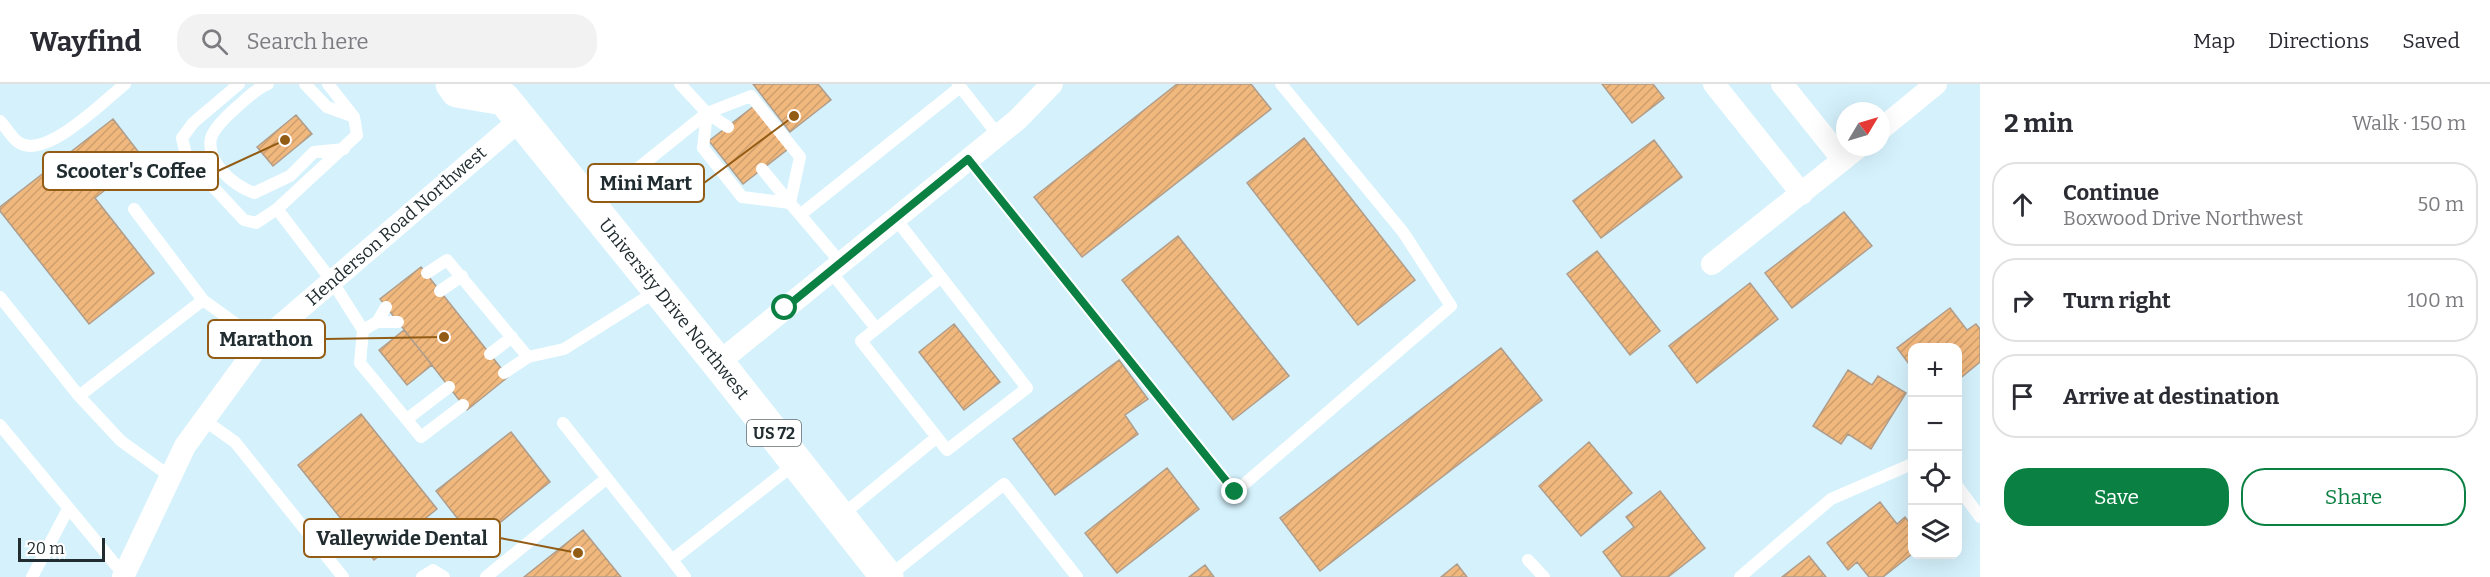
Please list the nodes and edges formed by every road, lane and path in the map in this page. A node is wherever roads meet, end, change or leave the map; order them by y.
1 (125, 84) edge
2 (238, 84) edge
3 (268, 84) edge
4 (305, 84) edge
5 (328, 84) edge
6 (452, 84) edge
7 (680, 84) edge
8 (1052, 84) edge
9 (1281, 84) edge
10 (1714, 84) edge
11 (1782, 84) edge
12 (1936, 84) edge
13 (959, 85) edge
14 (510, 101) edge
15 (707, 113) junction
16 (354, 117) junction
17 (0, 121) edge
18 (1890, 122) edge
19 (728, 127) dead end
20 (998, 135) junction
21 (1836, 139) edge
22 (344, 149) junction
23 (1849, 156) edge
24 (968, 159) junction
25 (762, 169) dead end
26 (1802, 194) junction
27 (790, 203) junction
28 (591, 206) junction
29 (134, 209) dead end
30 (277, 209) junction
31 (800, 215) junction
32 (895, 218) junction
33 (1712, 264) dead end
34 (836, 267) junction
35 (427, 273) dead end
36 (462, 276) junction
37 (941, 277) junction
38 (332, 281) junction
39 (659, 290) junction
40 (440, 291) dead end
41 (0, 297) edge
42 (203, 300) junction
43 (386, 307) dead end
44 (377, 322) junction
45 (398, 322) dead end
46 (876, 328) junction
47 (363, 330) junction
48 (512, 337) junction
49 (261, 342) junction
50 (490, 354) dead end
51 (528, 357) junction
52 (718, 363) junction
53 (504, 373) dead end
54 (449, 387) dead end
55 (79, 396) junction
56 (463, 405) dead end
57 (407, 419) junction
58 (204, 420) junction
59 (563, 423) dead end
60 (0, 426) edge
61 (937, 437) junction
62 (796, 462) junction
63 (1908, 466) edge
64 (171, 477) junction
65 (607, 478) junction
66 (1962, 492) edge
67 (68, 509) junction
68 (840, 517) junction
69 (1980, 517) edge
70 (672, 560) junction
71 (1528, 560) dead end
72 (123, 576) edge
73 (32, 577) edge
74 (343, 577) edge
75 (422, 577) edge
76 (444, 577) edge
77 (486, 577) edge
78 (685, 577) edge
79 (888, 577) edge
80 (1077, 577) edge
81 (1544, 577) edge
82 (1740, 577) edge

1 - 17 lane
2 - 30 lane
3 - 22 lane
4 - 16 lane
5 - 16 lane
6 - 14 highway
7 - 15 lane
8 - 20 street
9 - 24 lane
10 - 26 street
11 - 21 street
12 - 18 street
13 - 20 lane
13 - 31 lane
14 - 28 highway, University Drive Northwest / US 72
14 - 38 street, Henderson Road Northwest
15 - 19 lane
15 - 27 lane
15 - 27 lane
15 - 28 lane
16 - 22 lane
20 - 24 street
22 - 30 lane
23 - 26 street
24 - 32 street
25 - 27 lane
26 - 33 street
27 - 31 lane
28 - 39 highway, University Drive Northwest / US 72
29 - 42 lane
30 - 38 lane
31 - 34 lane
32 - 34 street
32 - 37 lane
34 - 46 lane
34 - 52 street
35 - 36 lane
36 - 40 lane
36 - 48 lane
37 - 46 lane
37 - 61 lane
38 - 47 lane
38 - 49 street, Henderson Road Northwest
39 - 51 lane
39 - 52 highway, University Drive Northwest / US 72
41 - 55 lane
42 - 49 lane
42 - 55 lane
43 - 44 lane
44 - 45 lane
44 - 47 lane
46 - 61 lane
47 - 57 lane
48 - 50 lane
48 - 51 lane
49 - 58 street, Henderson Road Northwest
51 - 53 lane
52 - 62 highway, University Drive Northwest / US 72
54 - 57 lane
55 - 64 lane
56 - 57 lane
58 - 64 street, Henderson Road Northwest
58 - 74 lane
59 - 65 lane
60 - 67 lane
61 - 68 lane
62 - 68 highway, University Drive Northwest / US 72
62 - 70 lane
63 - 82 lane
64 - 72 street, Henderson Road Northwest
65 - 70 lane
65 - 77 lane
66 - 69 lane
67 - 72 lane
67 - 73 lane
68 - 79 highway, University Drive Northwest / US 72
70 - 78 lane
71 - 81 lane
75 - 76 lane
79 - 80 lane

